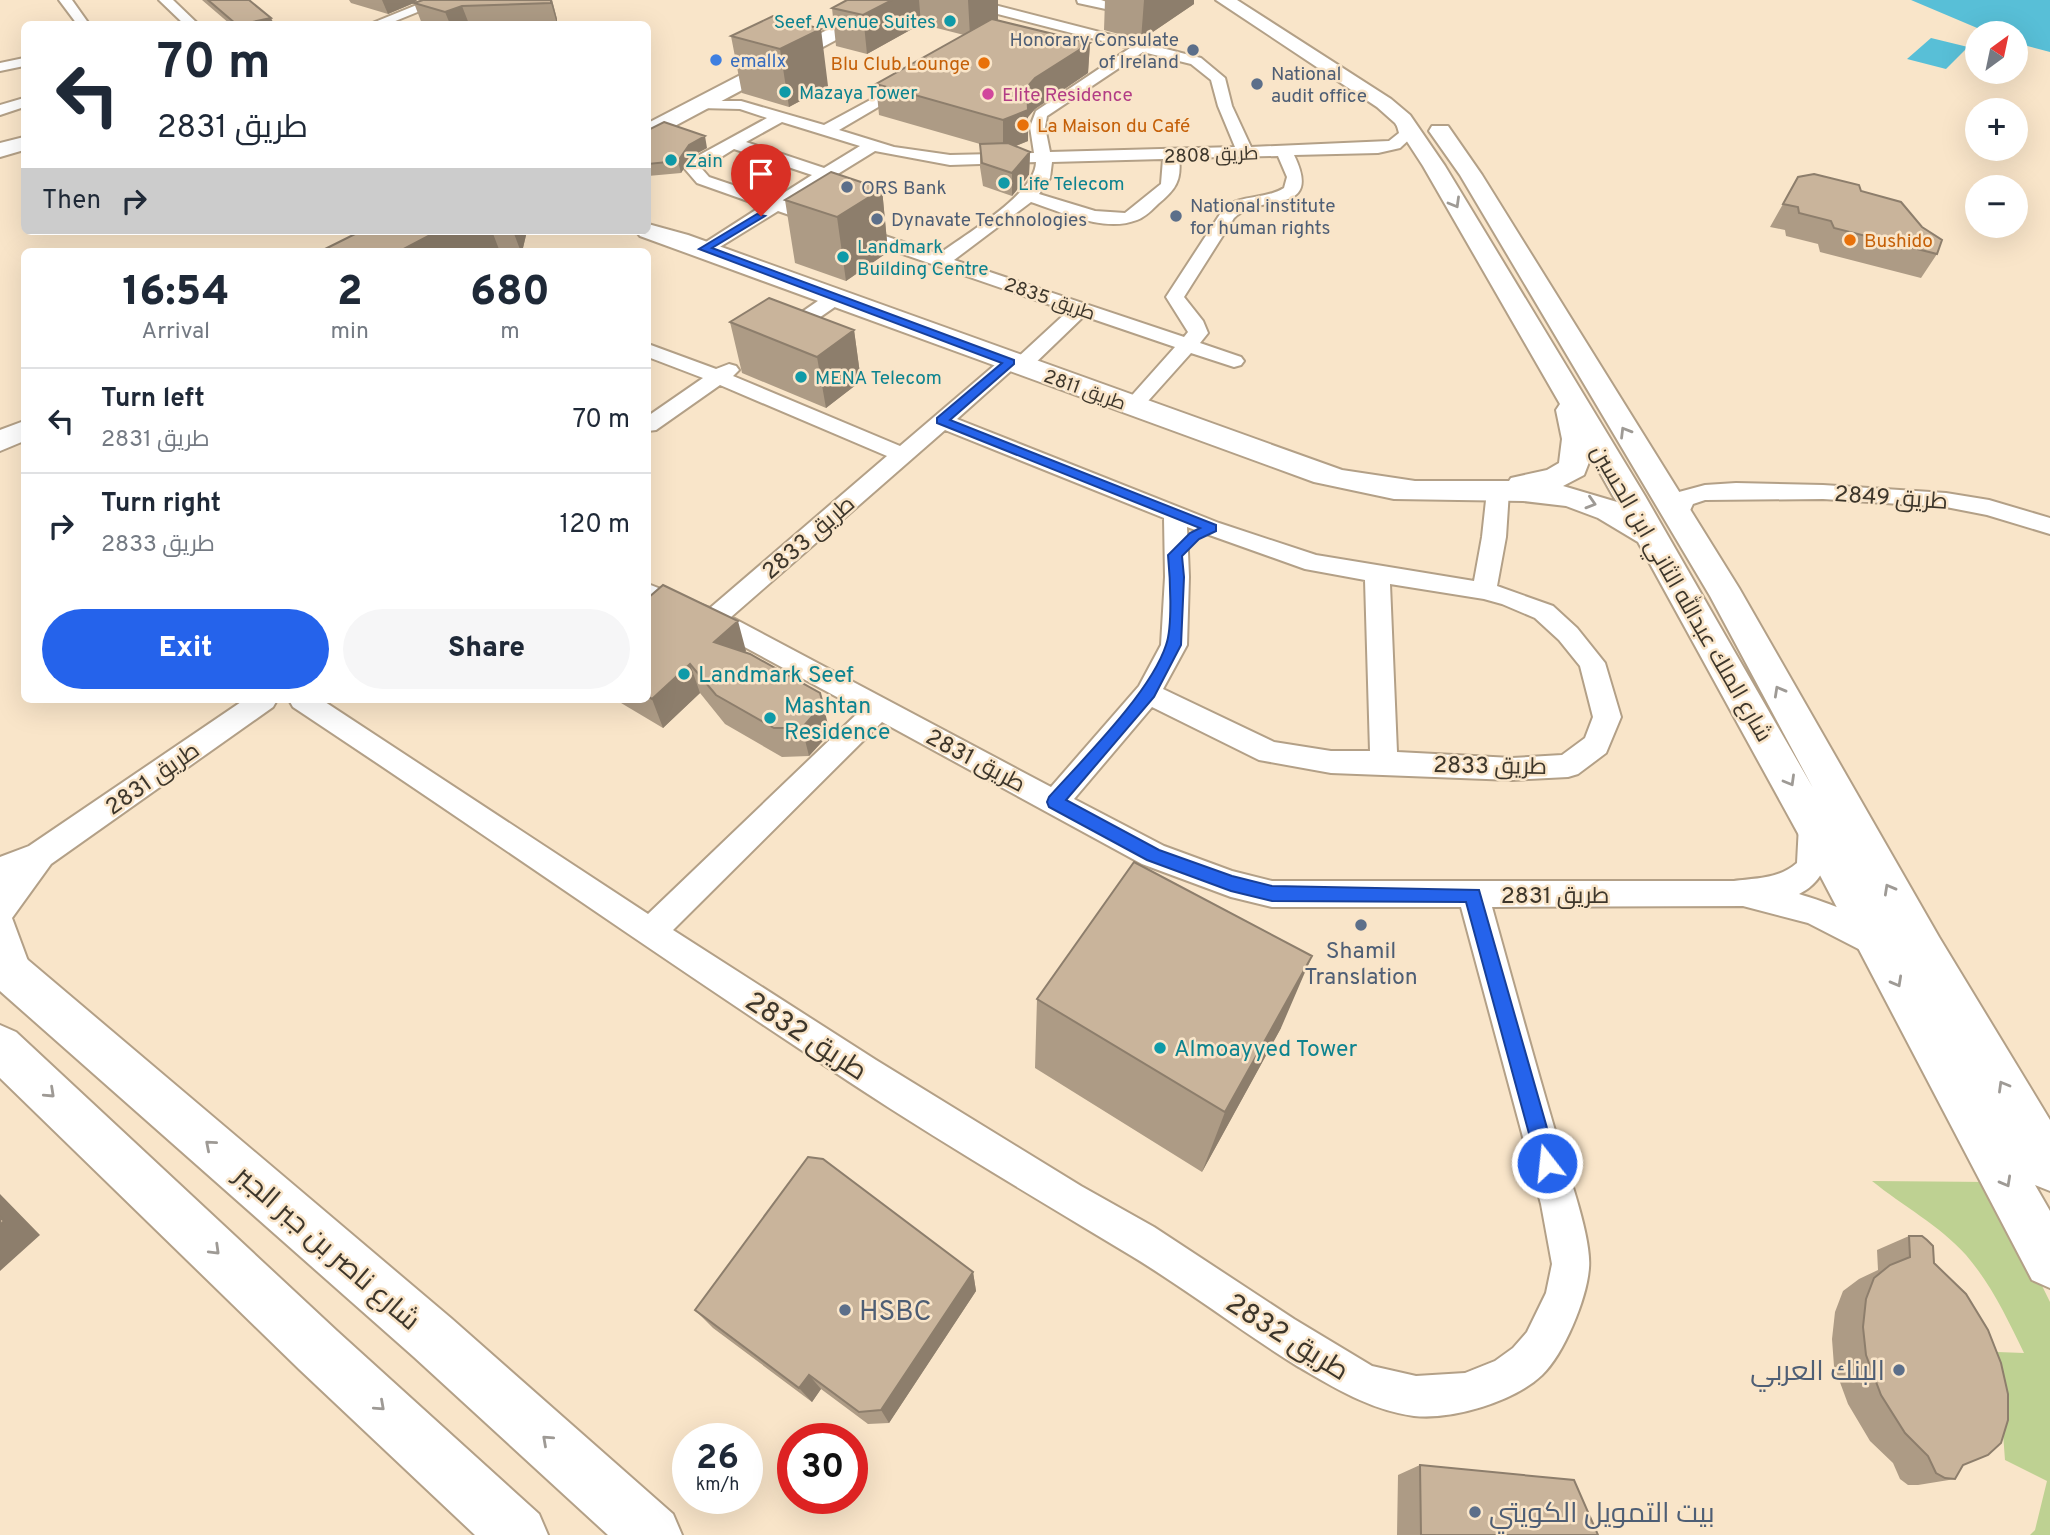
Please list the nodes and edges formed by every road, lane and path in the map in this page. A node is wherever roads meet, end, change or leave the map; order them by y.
1 (65, 0) edge
2 (165, 0) edge
3 (441, 0) edge
4 (882, 0) edge
5 (907, 0) edge
6 (960, 0) edge
7 (1083, 0) edge
8 (1224, 0) edge
9 (1248, 0) edge
10 (1121, 4) edge
11 (1025, 16) junction
12 (81, 21) edge
13 (188, 21) edge
14 (385, 21) edge
15 (1004, 28) edge
16 (1080, 30) junction
17 (1142, 46) junction
18 (21, 63) edge
19 (0, 67) edge
20 (918, 78) edge
21 (728, 89) junction
22 (21, 104) edge
23 (700, 104) junction
24 (741, 105) junction
25 (0, 110) edge
26 (651, 114) edge
27 (780, 117) junction
28 (1403, 119) junction
29 (651, 129) edge
30 (827, 130) junction
31 (21, 142) edge
32 (21, 143) edge
33 (732, 143) junction
34 (0, 145) edge
35 (873, 145) junction
36 (21, 148) edge
37 (1378, 148) junction
38 (1284, 151) junction
39 (0, 152) edge
40 (1245, 152) junction
41 (1171, 155) junction
42 (1044, 158) junction
43 (1434, 166) junction
44 (828, 175) junction
45 (1029, 196) junction
46 (779, 205) junction
47 (651, 226) edge
48 (651, 232) edge
49 (692, 244) junction
50 (941, 261) junction
51 (835, 298) junction
52 (1081, 309) junction
53 (1190, 345) junction
54 (651, 351) edge
55 (1234, 361) dead end
56 (1016, 364) junction
57 (718, 377) junction
58 (1558, 379) junction
59 (1133, 406) junction
60 (942, 421) junction
61 (651, 423) edge
62 (21, 432) edge
63 (0, 442) edge
64 (21, 448) edge
65 (903, 455) junction
66 (0, 458) edge
67 (1650, 472) junction
68 (1486, 491) junction
69 (1728, 492) junction
70 (1175, 513) junction
71 (1677, 516) junction
72 (2050, 526) edge
73 (1212, 528) junction
74 (1649, 534) junction
75 (1175, 555) junction
76 (1377, 575) junction
77 (1484, 591) junction
78 (651, 593) edge
79 (713, 619) junction
80 (1148, 693) junction
81 (260, 703) edge
82 (307, 703) edge
83 (879, 709) junction
84 (1384, 762) junction
85 (1055, 802) junction
86 (1814, 825) junction
87 (40, 855) junction
88 (0, 870) edge
89 (1734, 894) junction
90 (1473, 895) junction
91 (0, 911) edge
92 (0, 926) edge
93 (651, 932) junction
94 (1878, 945) junction
95 (10, 971) edge
96 (0, 1047) edge
97 (2050, 1166) edge
98 (2050, 1262) edge
99 (462, 1481) junction
100 (484, 1535) edge
101 (518, 1535) edge
102 (652, 1535) edge

1 - 12 street
2 - 13 street
3 - 14 street
4 - 26 main road
5 - 21 main road
6 - 11 street
7 - 10 street
8 - 28 main road, شارع الملك عبدالله الثاني ابن الحسين
67 -> 9 main road, شارع الملك عبدالله الثاني ابن الحسين
10 - 16 street
11 - 15 street
11 - 16 street
16 - 17 street
17 - 40 street
17 - 42 street
18 - 19 street
20 - 30 street
21 - 23 main road
21 - 24 street
22 - 25 street
23 - 24 street, طريق 2808
23 - 29 main road
24 - 27 street, طريق 2808
27 - 30 street, طريق 2808
27 - 33 street, طريق 2835
28 - 37 street, طريق 2808
28 - 43 main road, شارع الملك عبدالله الثاني ابن الحسين
30 - 35 street, طريق 2808
31 - 34 main road
32 - 39 main road
33 - 44 street
33 - 46 street, طريق 2835
35 - 42 street, طريق 2808
35 - 44 street
36 - 39 main road
37 - 38 street, طريق 2808
37 - 43 street, طريق 2808
38 - 40 street, طريق 2808
38 - 53 street
40 - 41 street, طريق 2808
41 - 42 street, طريق 2808
41 - 45 street
42 - 45 street
43 -> 58 main road, شارع الملك عبدالله الثاني ابن الحسين
44 - 46 street
45 - 50 street
46 - 49 street
46 - 50 street, طريق 2835
47 - 49 main road, طريق 2811
48 - 49 main road, طريق 2811
49 - 51 main road, طريق 2811
50 - 52 street, طريق 2835
51 - 56 main road, طريق 2811
51 - 57 street
52 - 53 street, طريق 2835
52 - 56 street, طريق 2833
53 - 55 street, طريق 2835
53 - 59 street
54 - 57 street
56 - 59 main road, طريق 2811
56 - 60 street, طريق 2833
57 - 61 street
57 - 65 street
58 - 68 main road, طريق 2811
58 - 74 main road, شارع الملك عبدالله الثاني ابن الحسين
59 - 68 main road, طريق 2811
60 - 65 street, طريق 2833
60 - 70 street, طريق 2833
62 - 63 main road
64 - 66 main road
65 - 79 street, طريق 2833
67 - 69 street, طريق 2849
67 - 71 main road, شارع الملك عبدالله الثاني ابن الحسين
68 -> 74 main road, طريق 2811
68 - 77 street
69 - 71 street, طريق 2849
69 - 72 street, طريق 2849
70 - 73 street, طريق 2833
70 - 75 street
97 -> 71 main road, شارع الملك عبدالله الثاني ابن الحسين
73 - 75 street
73 - 76 street, طريق 2833
74 -> 86 main road, شارع الملك عبدالله الثاني ابن الحسين
75 - 80 street
76 - 77 street, طريق 2833
76 - 84 street
77 - 84 street, طريق 2833
78 - 79 street, طريق 2831
79 - 83 street, طريق 2831
80 - 84 street, طريق 2833
80 - 85 street
81 - 87 street, طريق 2831
82 - 93 street, طريق 2832
83 - 85 street, طريق 2831
83 - 93 street
85 - 90 street, طريق 2831
86 - 89 street, طريق 2831
86 - 94 main road, شارع الملك عبدالله الثاني ابن الحسين
87 - 88 street, طريق 2831
87 - 91 street, طريق 2831
89 - 90 street, طريق 2831
89 - 94 street, طريق 2831
90 - 93 street, طريق 2832
92 - 95 street
94 -> 98 main road, شارع الملك عبدالله الثاني ابن الحسين
102 -> 95 main road, شارع ناصر بن جبر الجبر
96 -> 99 main road
99 - 100 main road
99 - 101 main road

